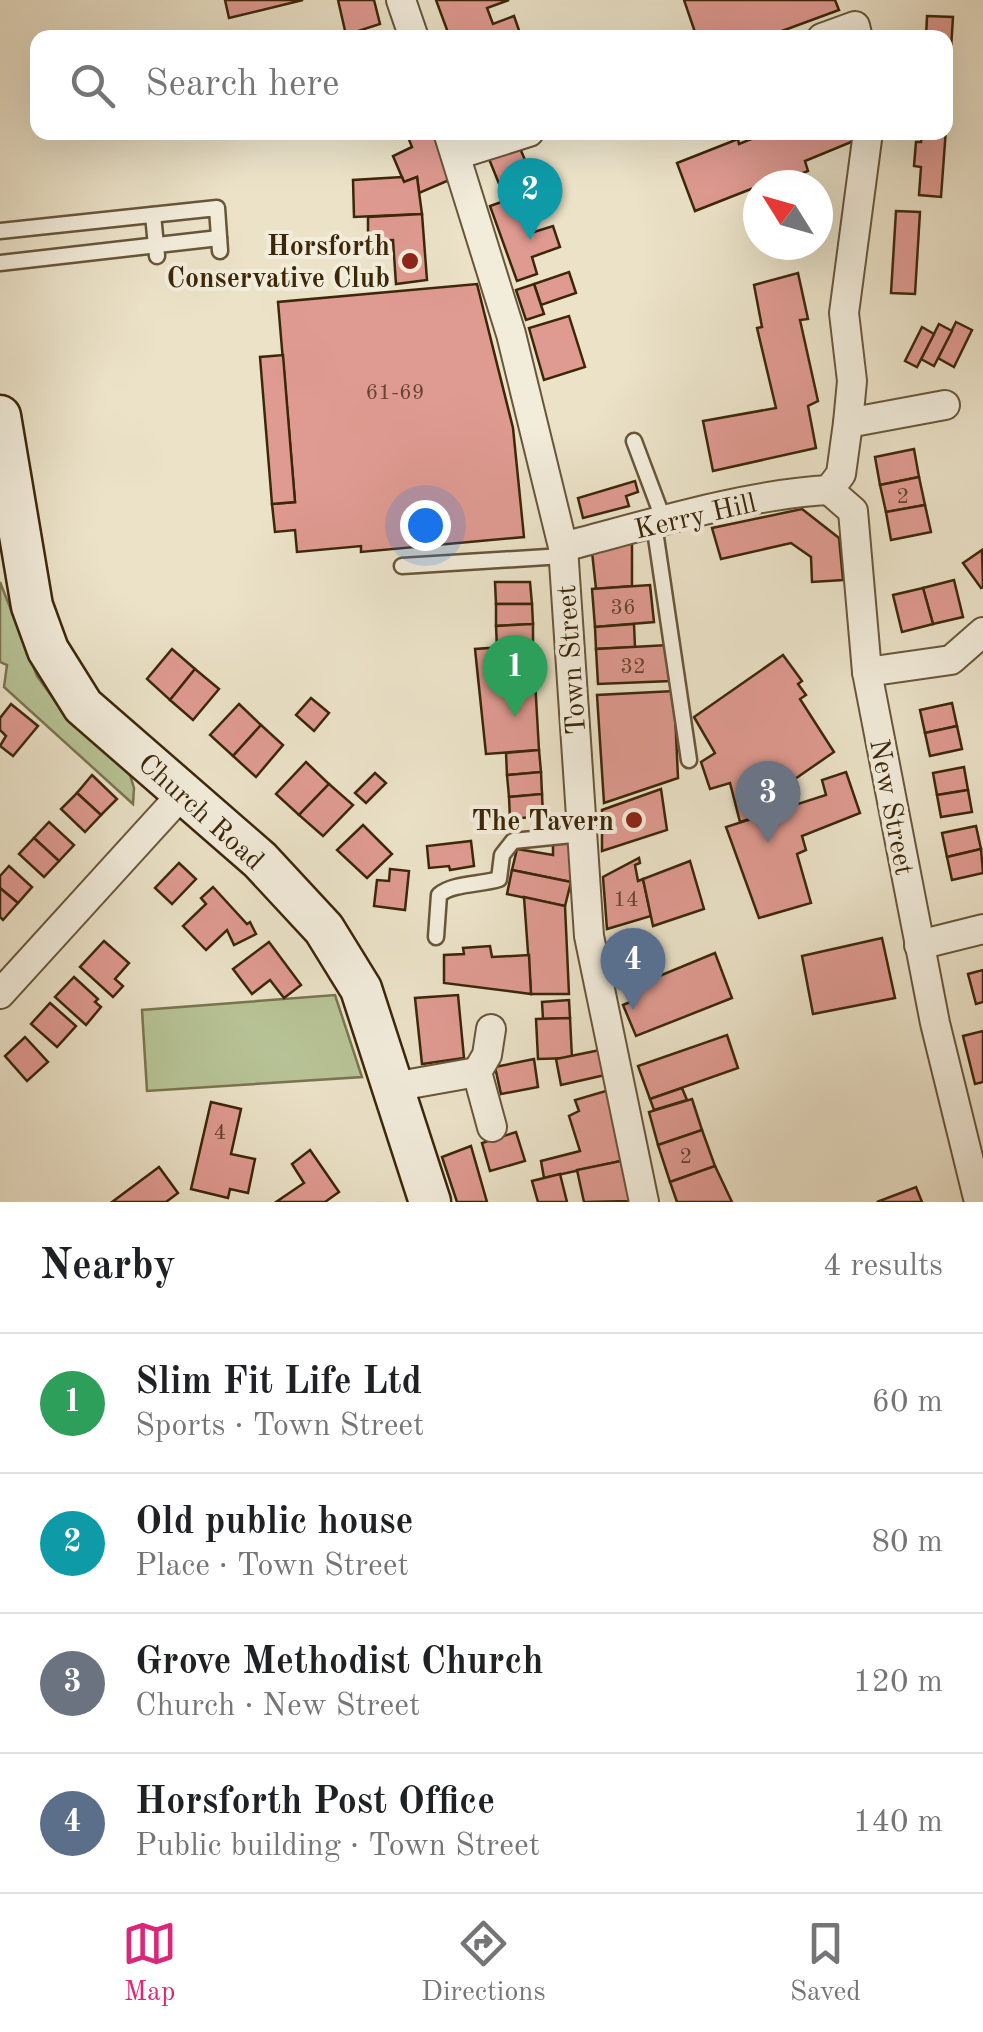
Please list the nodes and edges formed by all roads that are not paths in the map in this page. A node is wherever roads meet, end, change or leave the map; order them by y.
1 (401, 0) edge
2 (411, 30) edge
3 (478, 140) edge
4 (867, 140) edge
5 (452, 144) edge
6 (152, 215) junction
7 (0, 231) edge
8 (156, 251) junction
9 (0, 263) edge
10 (945, 405) dead end
11 (0, 416) edge
12 (848, 423) junction
13 (634, 441) dead end
14 (828, 490) junction
15 (659, 523) junction
16 (563, 552) junction
17 (402, 566) dead end
18 (983, 632) edge
19 (867, 672) junction
20 (689, 760) dead end
21 (183, 793) junction
22 (582, 834) junction
23 (983, 929) edge
24 (436, 937) dead end
25 (920, 944) junction
26 (0, 994) edge
27 (491, 1028) dead end
28 (477, 1072) junction
29 (393, 1088) junction
30 (492, 1128) dead end
31 (644, 1200) edge
32 (430, 1202) edge
33 (980, 1202) edge

1 - 2 street
3 - 5 street
4 - 12 street
5 - 16 street, Town Street
6 - 7 lane
6 - 8 lane
6 - 8 lane
8 - 9 lane
10 - 12 street
11 - 21 street, Church Road
12 - 14 street
13 - 15 lane
14 - 15 street, Kerry Hill
14 - 19 street, New Street
15 - 16 street, Kerry Hill
15 - 20 lane
16 - 17 lane
16 - 22 street, Town Street
18 - 19 street
19 - 25 street, New Street
21 - 26 street
21 - 29 street, Church Road
22 - 24 lane
22 - 31 street, Town Street
23 - 25 street
25 - 33 street, New Street
27 - 28 street
28 - 29 street
28 - 30 street
29 - 32 street, Church Road

